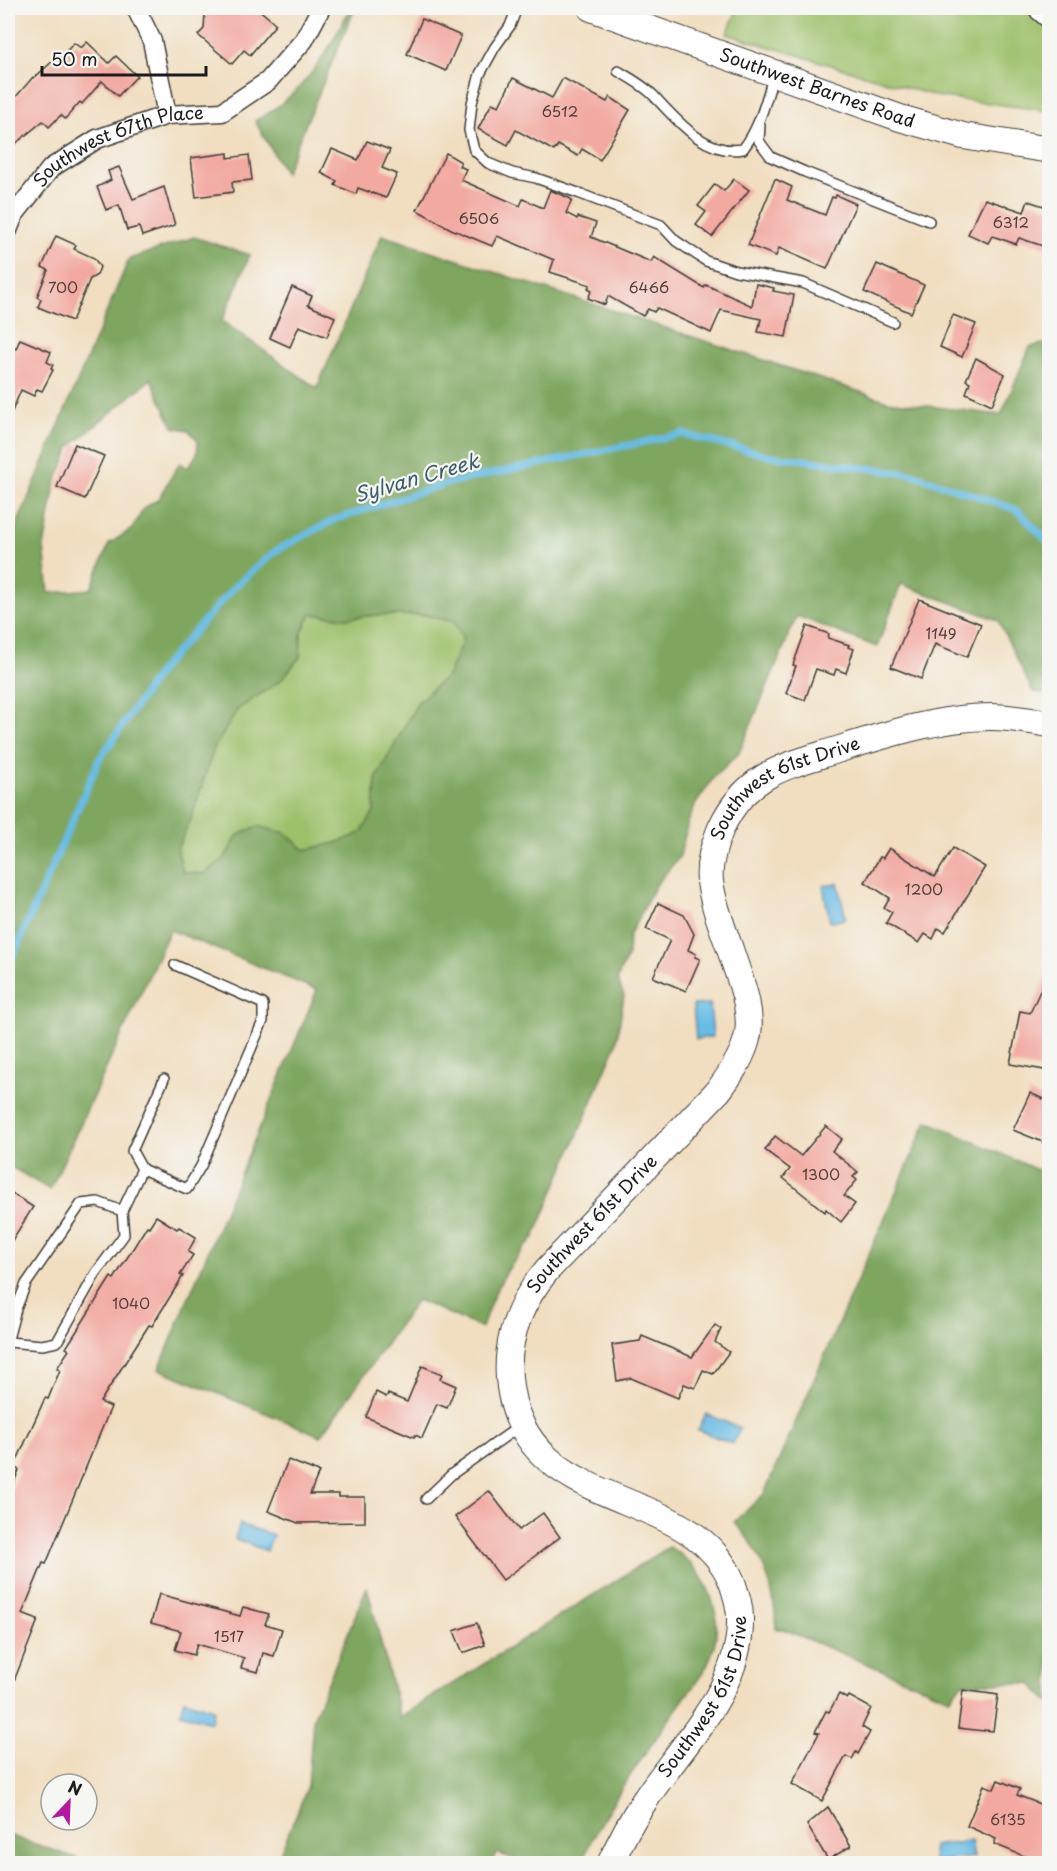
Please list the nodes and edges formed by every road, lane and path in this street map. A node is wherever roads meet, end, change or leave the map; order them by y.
1 (136, 8) edge
2 (321, 8) edge
3 (517, 8) edge
4 (591, 8) edge
5 (1032, 8) edge
6 (1050, 26) edge
7 (618, 71) dead end
8 (774, 74) junction
9 (167, 115) junction
10 (761, 117) junction
11 (1050, 150) edge
12 (929, 221) dead end
13 (8, 230) edge
14 (893, 321) dead end
15 (1050, 724) edge
16 (175, 965) dead end
17 (164, 1079) dead end
18 (142, 1169) junction
19 (122, 1211) junction
20 (8, 1340) edge
21 (522, 1425) junction
22 (426, 1499) dead end
23 (610, 1863) edge

1 - 9 street
2 - 9 street, Southwest 67th Place
3 - 14 lane
4 - 8 street, Southwest Barnes Road
5 - 6 lane
7 - 10 lane
8 - 10 lane
8 - 11 street, Southwest Barnes Road
9 - 13 street, Southwest 67th Place
10 - 12 lane
15 - 21 street, Southwest 61st Drive
16 - 18 lane
17 - 18 lane
18 - 19 lane
19 - 20 lane
19 - 20 lane
21 - 22 lane
21 - 23 street, Southwest 61st Drive

